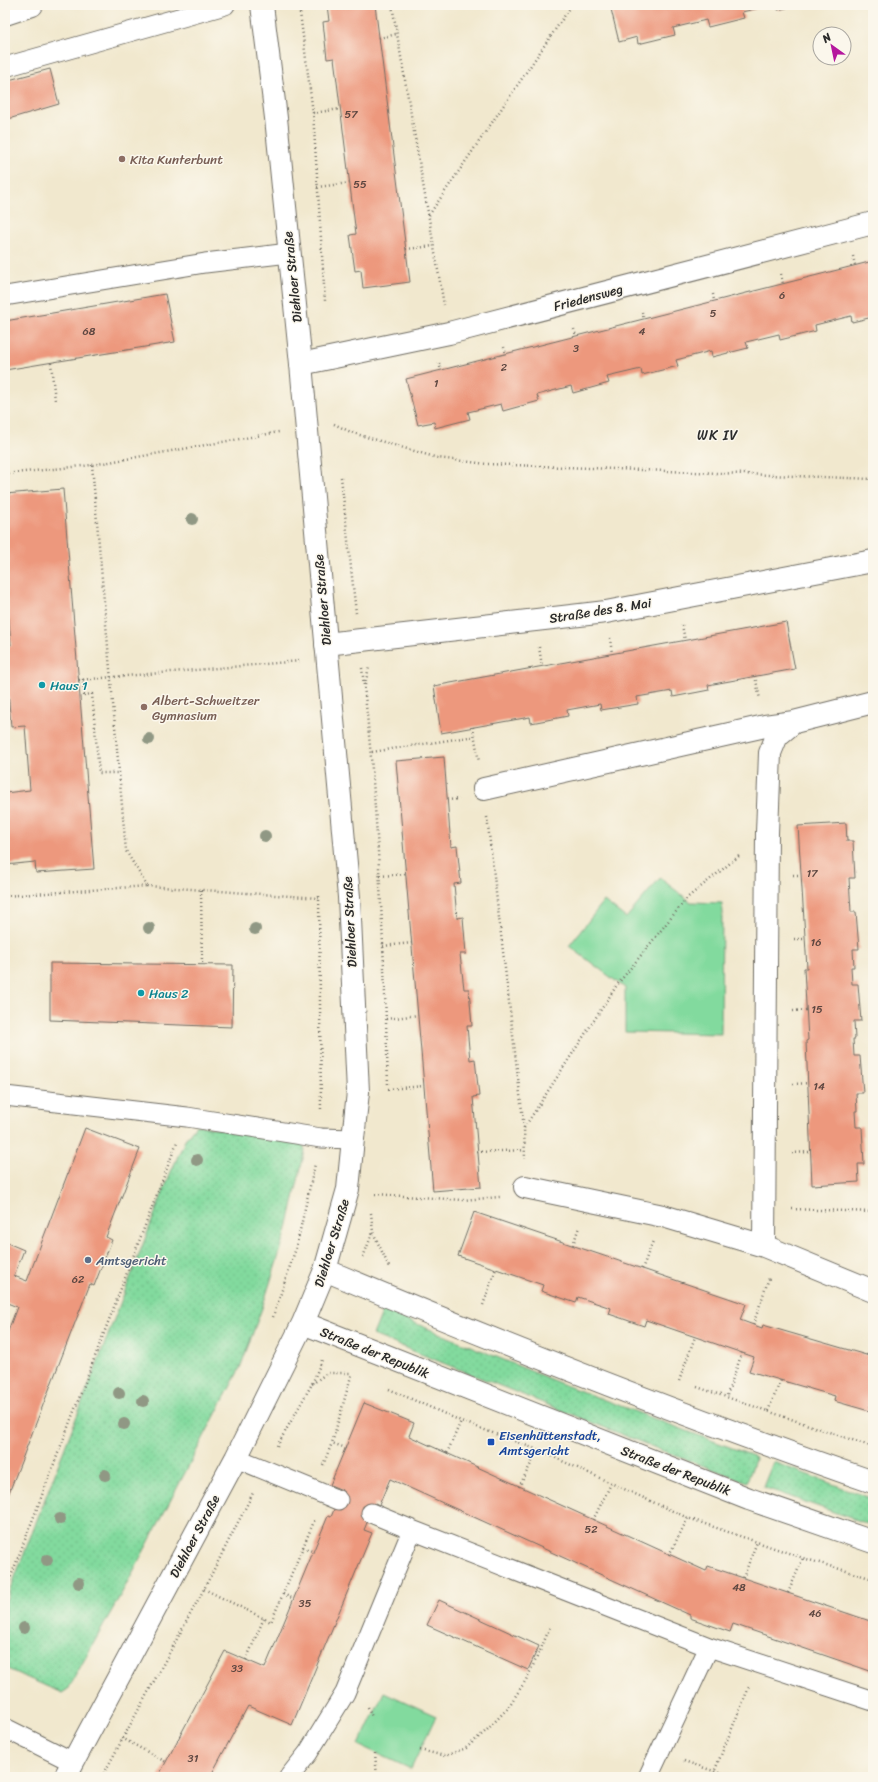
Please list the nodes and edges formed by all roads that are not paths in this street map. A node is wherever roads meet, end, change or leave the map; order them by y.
1 (32, 5) edge
2 (225, 5) edge
3 (262, 5) edge
4 (5, 14) edge
5 (5, 67) edge
6 (873, 223) edge
7 (289, 253) junction
8 (5, 296) edge
9 (301, 364) junction
10 (873, 561) edge
11 (326, 644) junction
12 (873, 702) edge
13 (794, 722) junction
14 (484, 789) road end
15 (5, 1096) edge
16 (353, 1139) junction
17 (525, 1187) road end
18 (771, 1249) junction
19 (325, 1270) junction
20 (873, 1291) edge
21 (303, 1323) junction
22 (236, 1458) junction
23 (873, 1482) edge
24 (332, 1497) road end
25 (371, 1513) dead end
26 (412, 1530) junction
27 (873, 1542) edge
28 (709, 1647) junction
29 (873, 1701) edge
30 (5, 1728) edge
31 (69, 1769) edge
32 (289, 1777) edge
33 (648, 1777) edge

1 - 4 street
2 - 5 lane
3 - 7 street, Diehloer Straße
6 - 9 street, Friedensweg
7 - 8 lane
7 - 9 street, Diehloer Straße
9 - 11 street, Diehloer Straße
10 - 11 street, Straße des 8. Mai
11 - 16 street, Diehloer Straße
12 - 13 street
13 - 14 street
13 - 18 street
15 - 16 lane
16 - 19 street, Diehloer Straße
17 - 18 street
18 - 20 street
19 - 21 street, Diehloer Straße
19 - 23 street
21 - 22 street, Diehloer Straße
21 - 27 street, Straße der Republik
22 - 24 lane
22 - 31 street, Diehloer Straße
25 - 26 lane
26 - 28 lane
26 - 32 lane
28 - 29 lane
28 - 33 lane
30 - 31 lane

